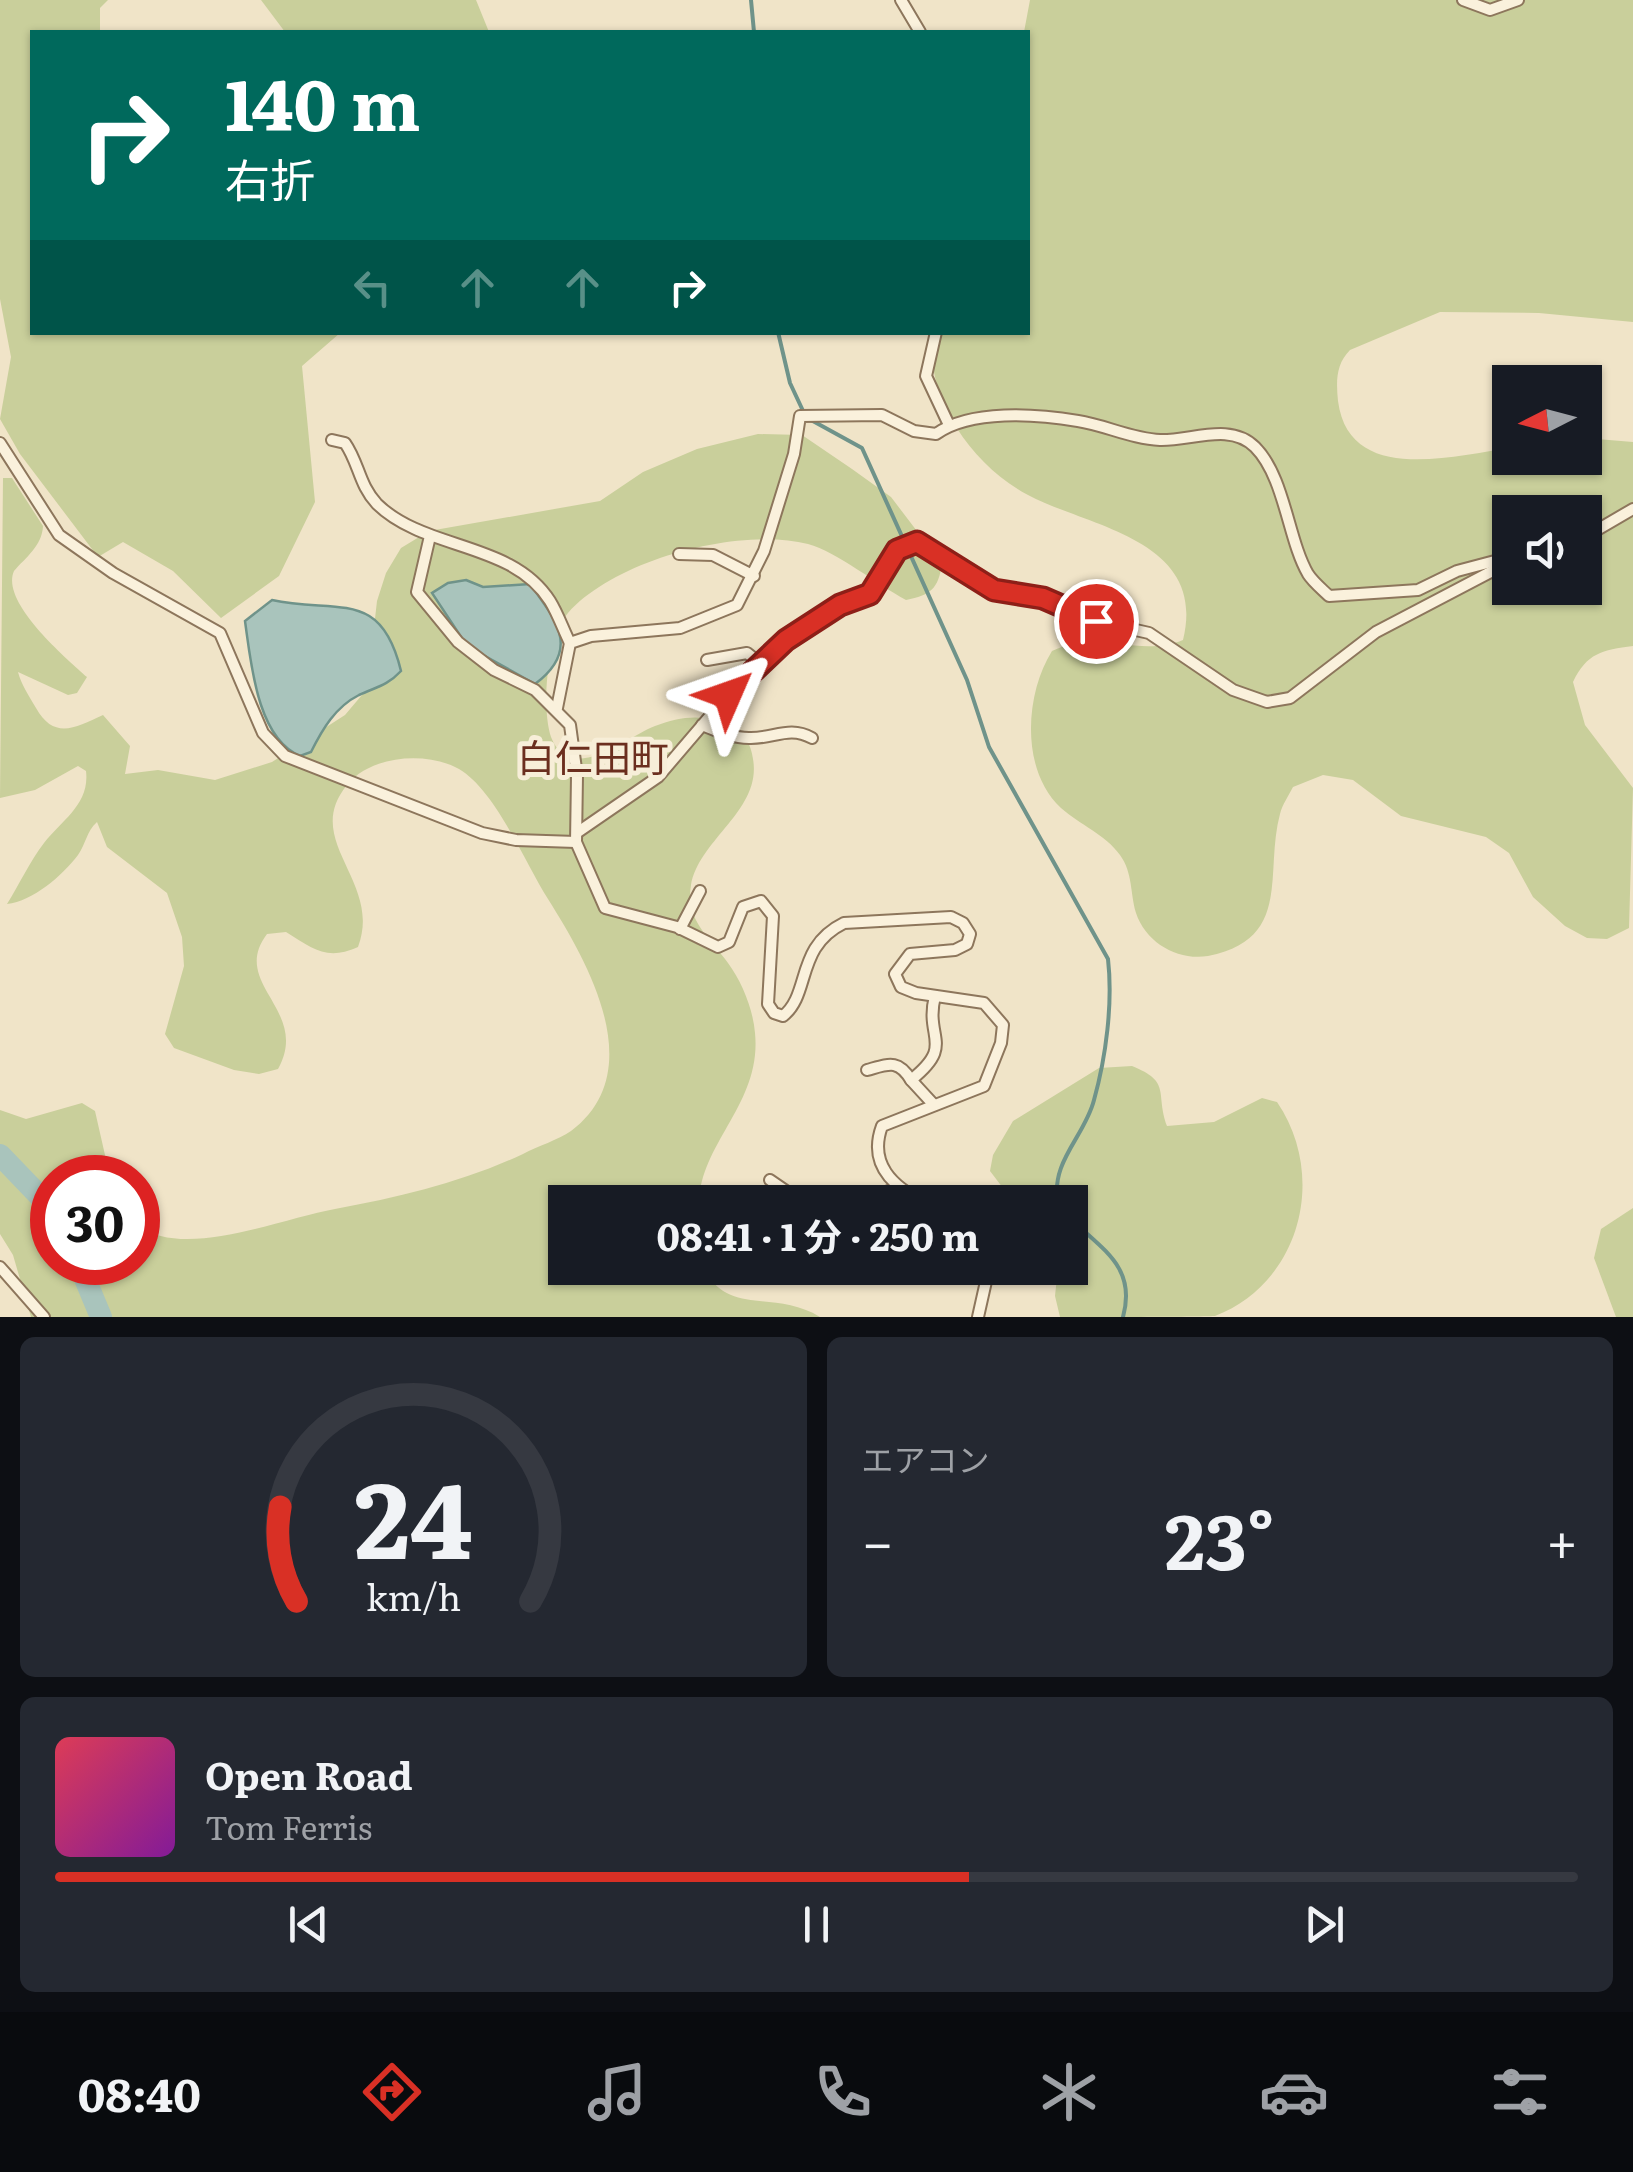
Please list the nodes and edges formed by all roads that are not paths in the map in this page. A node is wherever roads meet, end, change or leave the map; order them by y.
1 (901, 0) edge
2 (1463, 0) edge
3 (1518, 0) edge
4 (919, 30) edge
5 (935, 335) edge
6 (948, 425) junction
7 (332, 440) dead end
8 (0, 442) edge
9 (1633, 509) edge
10 (1602, 527) edge
11 (430, 536) junction
12 (679, 554) dead end
13 (1492, 565) edge
14 (1492, 569) edge
15 (754, 576) junction
16 (570, 643) junction
17 (707, 660) dead end
18 (760, 664) junction
19 (557, 708) junction
20 (702, 726) junction
21 (812, 738) dead end
22 (577, 837) junction
23 (700, 891) dead end
24 (680, 929) junction
25 (935, 996) junction
26 (867, 1070) dead end
27 (911, 1080) junction
28 (934, 1105) junction
29 (770, 1180) dead end
30 (777, 1185) edge
31 (894, 1185) edge
32 (0, 1267) edge
33 (986, 1285) edge
34 (44, 1317) edge
35 (978, 1317) edge

1 - 4 street
2 - 3 street
5 - 6 street
6 - 13 street
6 - 15 street
7 - 11 street
8 - 22 street
9 - 10 street
11 - 16 street
11 - 19 street
12 - 15 street
14 - 18 street
15 - 16 street
16 - 19 street
17 - 18 street
18 - 20 street
19 - 22 street
20 - 21 street
20 - 22 street
22 - 24 street
23 - 24 street
24 - 25 street
25 - 27 street
25 - 28 street
26 - 27 street
27 - 28 street
28 - 31 street
29 - 30 street
32 - 34 street
33 - 35 street

